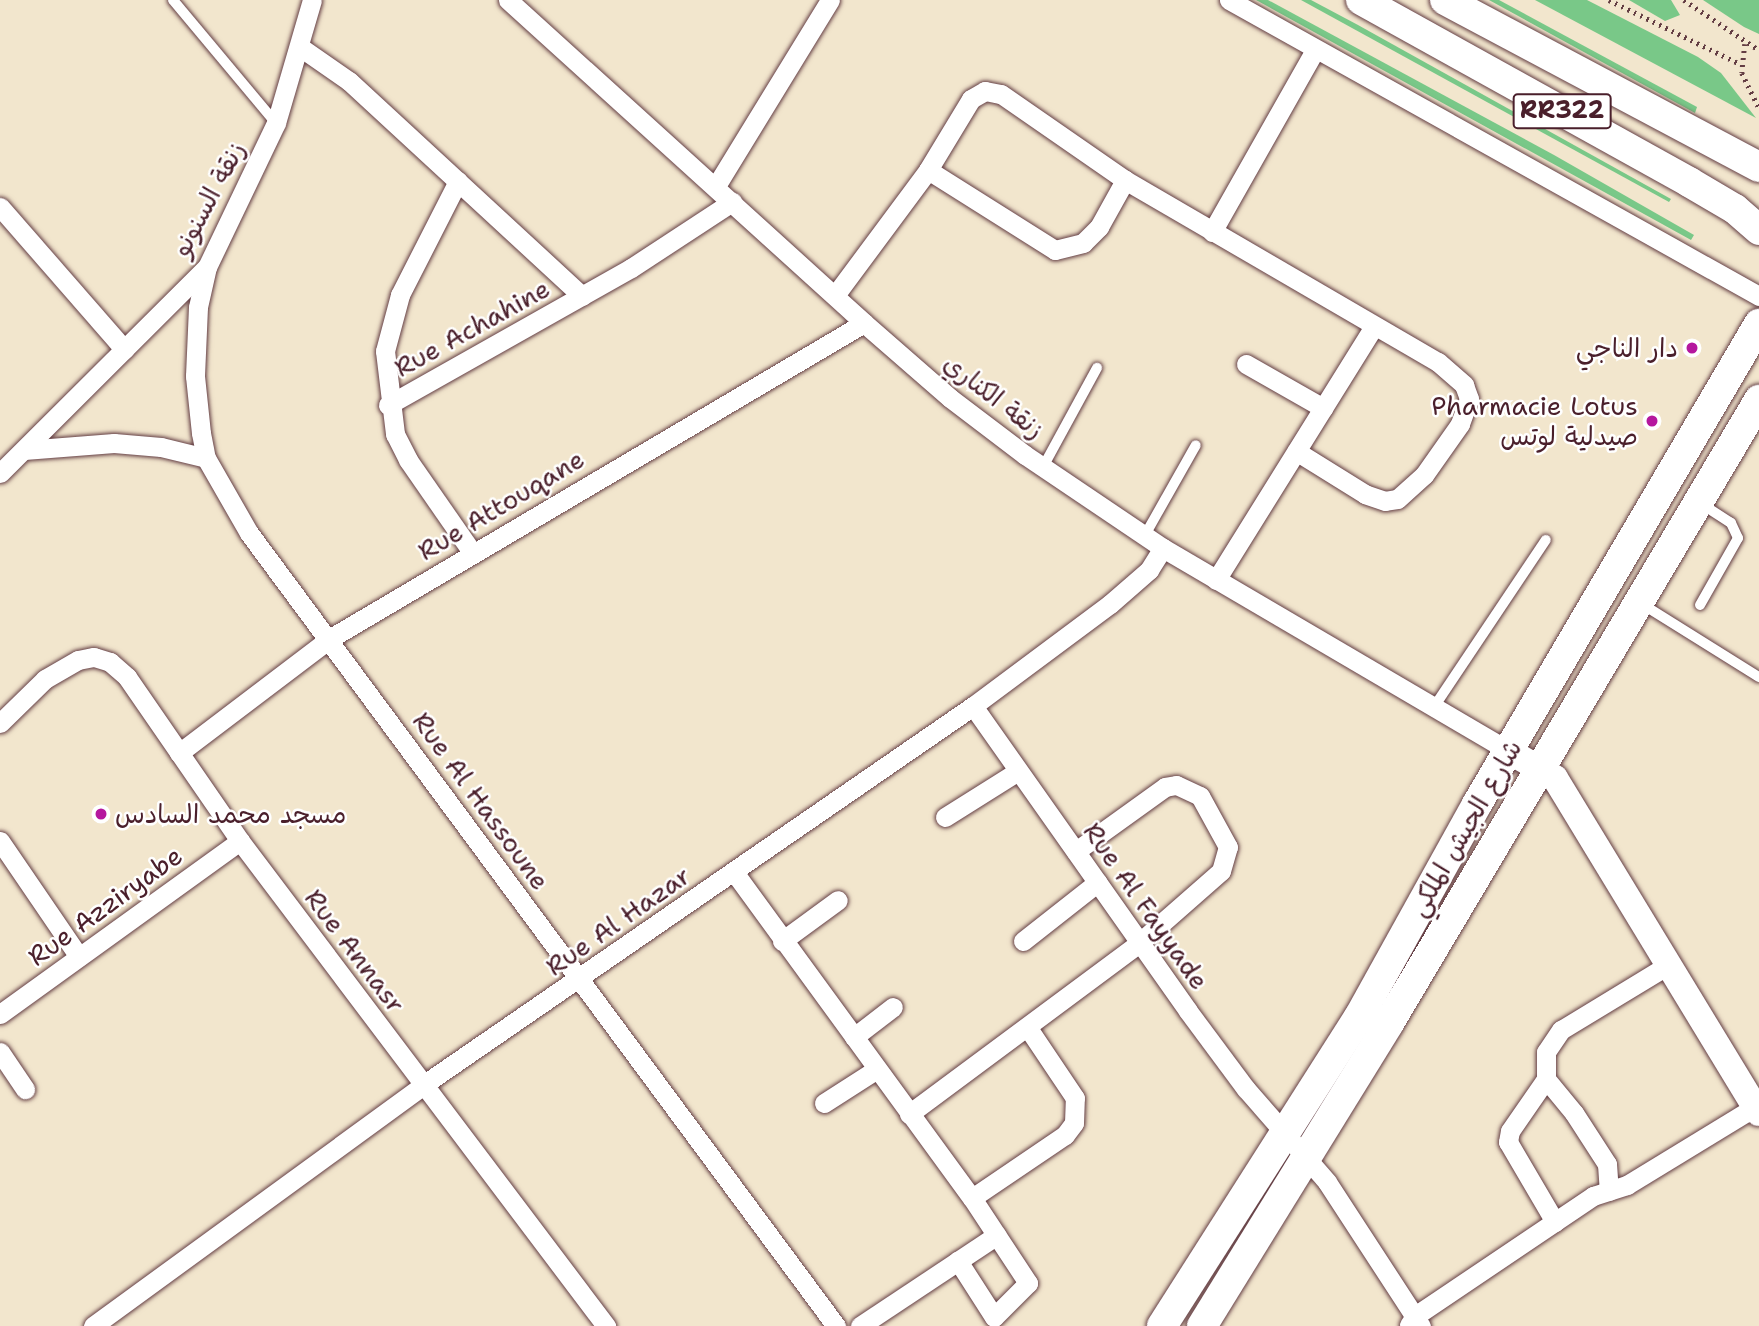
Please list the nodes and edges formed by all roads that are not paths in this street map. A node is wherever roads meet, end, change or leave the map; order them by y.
1 (173, 0) edge
2 (312, 0) edge
3 (508, 0) edge
4 (830, 0) edge
5 (1229, 0) edge
6 (1361, 0) edge
7 (1445, 0) edge
8 (300, 47) junction
9 (1315, 50) junction
10 (276, 123) junction
11 (1759, 167) edge
12 (928, 170) junction
13 (1125, 180) junction
14 (458, 181) junction
15 (716, 186) junction
16 (732, 202) junction
17 (0, 207) edge
18 (1759, 230) edge
19 (1212, 232) junction
20 (207, 267) junction
21 (835, 294) junction
22 (582, 296) junction
23 (1759, 296) edge
24 (864, 323) junction
25 (1759, 324) edge
26 (1374, 326) junction
27 (124, 349) junction
28 (1246, 364) dead end
29 (1097, 368) dead end
30 (1759, 400) edge
31 (388, 405) junction
32 (1323, 408) junction
33 (1196, 444) dead end
34 (24, 450) junction
35 (1296, 451) junction
36 (206, 458) junction
37 (1043, 467) junction
38 (0, 473) edge
39 (1698, 502) junction
40 (1145, 535) junction
41 (1546, 540) dead end
42 (1163, 548) junction
43 (472, 552) junction
44 (1216, 580) junction
45 (1639, 602) junction
46 (1700, 605) dead end
47 (329, 639) junction
48 (1759, 677) edge
49 (973, 706) junction
50 (1434, 707) junction
51 (0, 723) edge
52 (1509, 751) junction
53 (179, 753) junction
54 (1539, 769) junction
55 (1017, 771) junction
56 (945, 817) dead end
57 (0, 841) edge
58 (240, 841) junction
59 (1076, 851) junction
60 (734, 872) junction
61 (1098, 882) junction
62 (838, 900) dead end
63 (782, 941) junction
64 (1023, 941) dead end
65 (1139, 943) junction
66 (79, 957) junction
67 (1668, 965) junction
68 (581, 980) junction
69 (893, 1007) dead end
70 (0, 1014) edge
71 (1028, 1028) junction
72 (854, 1037) junction
73 (0, 1052) edge
74 (877, 1069) junction
75 (1546, 1079) junction
76 (423, 1085) junction
77 (25, 1089) dead end
78 (824, 1103) dead end
79 (1757, 1110) edge
80 (909, 1114) junction
81 (1282, 1133) junction
82 (1306, 1158) junction
83 (1609, 1191) junction
84 (972, 1198) junction
85 (1555, 1222) junction
86 (997, 1236) junction
87 (958, 1261) junction
88 (1415, 1323) edge
89 (601, 1324) edge
90 (93, 1326) edge
91 (836, 1326) edge
92 (860, 1326) edge
93 (1162, 1326) edge
94 (1202, 1326) edge

1 - 10 lane
2 - 8 street, زنقة السنونو
3 - 15 street, زنقة الكناري
4 - 15 street
5 - 9 street
6 - 18 main road, RR322
7 - 11 main road, RR322
8 - 10 street, زنقة السنونو
8 - 14 street, Rue Achahine
9 - 19 street
9 - 23 street
10 - 20 street, زنقة السنونو
12 - 13 street
12 - 13 street
12 - 21 street
13 - 19 street
14 - 22 street, Rue Achahine
14 - 31 street, Rue Achahine
15 - 16 street, زنقة الكناري
16 - 21 street, زنقة الكناري
16 - 22 street, Rue Achahine
17 - 27 street
19 - 26 street
20 - 27 street, زنقة السنونو
20 - 36 street, Rue Al Hassoune
21 - 24 street, زنقة الكناري
22 - 31 street, Rue Achahine
24 - 37 street, زنقة الكناري
24 - 43 street, Rue Attouqane
25 - 52 main road, شارع الجيش الملكي
26 - 32 street
26 - 35 street
27 - 34 street, زنقة السنونو
28 - 32 street
29 - 37 lane
30 - 39 main road, شارع الجيش الملكي
31 - 43 street, Rue Achahine
32 - 35 street
33 - 40 lane
34 - 36 street
34 - 38 street, زنقة السنونو
35 - 44 street
36 - 47 street, Rue Al Hassoune
37 - 40 street, زنقة الكناري
39 - 45 main road, شارع الجيش الملكي
39 - 46 lane
40 - 42 street, زنقة الكناري
41 - 50 lane
42 - 44 street, زنقة الكناري
42 - 49 street, Rue Al Hazar
43 - 47 street, Rue Attouqane
44 - 50 street, زنقة الكناري
45 - 48 lane
45 - 54 main road, شارع الجيش الملكي
47 - 53 street, Rue Attouqane
47 - 68 street, Rue Al Hassoune
49 - 55 street, Rue Al Fayyade
49 - 60 street, Rue Al Hazar
50 - 52 street, زنقة الكناري
51 - 53 street, Rue Annasr
52 - 54 street
52 - 81 main road, شارع الجيش الملكي
53 - 58 street, Rue Annasr
54 - 67 street
54 - 82 main road, شارع الجيش الملكي
55 - 56 street
55 - 59 street, Rue Al Fayyade
57 - 66 street
58 - 66 street, Rue Azziryabe
58 - 76 street, Rue Annasr
59 - 61 street, Rue Al Fayyade
59 - 65 street
60 - 63 street
60 - 68 street, Rue Al Hazar
61 - 64 street
61 - 65 street, Rue Al Fayyade
62 - 63 street
63 - 72 street
65 - 71 street
65 - 81 street, Rue Al Fayyade
66 - 70 street, Rue Azziryabe
67 - 75 street
67 - 79 street
68 - 76 street, Rue Al Hazar
68 - 91 street, Rue Al Hassoune
69 - 72 street
71 - 80 street
71 - 84 street
72 - 74 street
73 - 77 street
74 - 78 street
74 - 80 street
75 - 83 street
75 - 85 street
76 - 89 street, Rue Annasr
76 - 90 street, Rue Al Hazar
79 - 83 street
80 - 84 street
81 - 82 street, Rue Al Fayyade
81 - 93 main road, شارع الجيش الملكي
82 - 88 street, Rue Al Fayyade
82 - 94 main road, شارع الجيش الملكي
83 - 85 street
84 - 86 street
85 - 88 street
86 - 87 street
86 - 87 street
87 - 92 street

